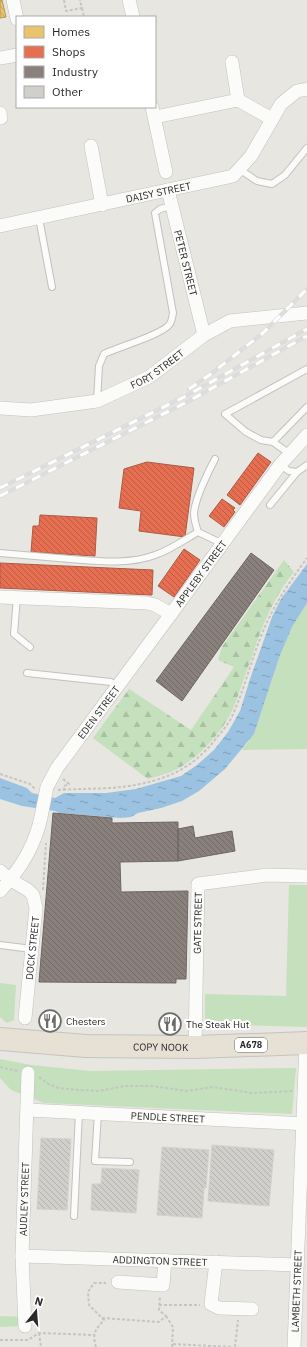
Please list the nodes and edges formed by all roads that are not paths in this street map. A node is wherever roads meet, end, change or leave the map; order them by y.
1 (13, 0) edge
2 (130, 0) edge
3 (16, 16) edge
4 (133, 16) edge
5 (16, 55) edge
6 (0, 58) edge
7 (232, 62) dead end
8 (307, 89) edge
9 (238, 100) junction
10 (153, 112) edge
11 (272, 119) junction
12 (92, 146) dead end
13 (307, 148) edge
14 (239, 169) junction
15 (166, 172) dead end
16 (168, 190) junction
17 (102, 205) junction
18 (171, 206) junction
19 (39, 218) junction
20 (0, 226) edge
21 (52, 287) dead end
22 (307, 313) edge
23 (204, 335) junction
24 (307, 369) edge
25 (98, 401) junction
26 (307, 407) edge
27 (0, 408) edge
28 (307, 435) edge
29 (273, 442) junction
30 (290, 454) junction
31 (215, 459) dead end
32 (280, 465) junction
33 (307, 465) edge
34 (297, 472) junction
35 (270, 505) dead end
36 (198, 532) junction
37 (223, 544) junction
38 (0, 553) edge
39 (0, 596) edge
40 (17, 597) junction
41 (171, 614) junction
42 (30, 647) dead end
43 (27, 673) dead end
44 (118, 686) junction
45 (0, 871) edge
46 (307, 876) edge
47 (11, 880) junction
48 (0, 891) edge
49 (0, 945) edge
50 (32, 949) junction
51 (25, 1018) dead end
52 (4, 1037) edge
53 (306, 1043) edge
54 (195, 1047) junction
55 (28, 1073) road end
56 (28, 1110) junction
57 (79, 1112) junction
58 (98, 1113) junction
59 (305, 1124) edge
60 (130, 1162) dead end
61 (303, 1205) edge
62 (74, 1216) dead end
63 (22, 1256) junction
64 (165, 1260) junction
65 (216, 1262) junction
66 (297, 1265) junction
67 (118, 1282) road end
68 (245, 1309) road end
69 (25, 1326) dead end
70 (299, 1341) edge

1 - 3 street
2 - 4 street
5 - 6 street
7 - 9 street
8 - 11 street, DAISY STREET
9 - 10 street
9 - 11 street
10 - 15 street
11 - 14 street, DAISY STREET
12 - 17 street
13 - 14 lane
14 - 16 street, DAISY STREET
16 - 17 street, DAISY STREET
16 - 18 street, PETER STREET
17 - 19 street, DAISY STREET
18 - 23 street, PETER STREET
18 - 25 lane
19 - 20 street, DAISY STREET
19 - 21 lane
22 - 23 street, FORT STREET
23 - 25 street, FORT STREET
24 - 29 lane
25 - 27 street, FORT STREET
26 - 29 lane
28 - 30 street, APPLEBY STREET
29 - 30 lane
30 - 32 street, APPLEBY STREET
31 - 36 lane
32 - 34 lane
32 - 37 street, APPLEBY STREET
33 - 34 lane
34 - 35 lane
36 - 37 lane
36 - 38 lane
37 - 41 street, APPLEBY STREET
39 - 40 street, APPLEBY STREET
40 - 41 street, APPLEBY STREET
40 - 42 lane
41 - 44 street, EDEN STREET
43 - 44 lane
44 - 47 street, EDEN STREET, bridge
45 - 47 street
46 - 54 street, GATE STREET
47 - 48 street
47 - 50 street, DOCK STREET
49 - 50 lane
50 - 51 street, DOCK STREET
52 - 54 highway, COPY NOOK / A678
53 - 54 highway, COPY NOOK / A678
53 - 59 street, LAMBETH STREET
55 - 56 street, AUDLEY STREET
56 - 57 street, PENDLE STREET
56 - 63 street, AUDLEY STREET
57 - 58 street, PENDLE STREET
57 - 62 lane
58 - 59 street, PENDLE STREET
58 - 60 lane
59 - 61 street, LAMBETH STREET
61 - 66 street, LAMBETH STREET
63 - 64 street, ADDINGTON STREET
63 - 69 street, AUDLEY STREET
64 - 65 street, ADDINGTON STREET
64 - 67 street
65 - 66 street, ADDINGTON STREET
65 - 68 street
66 - 70 street, LAMBETH STREET

